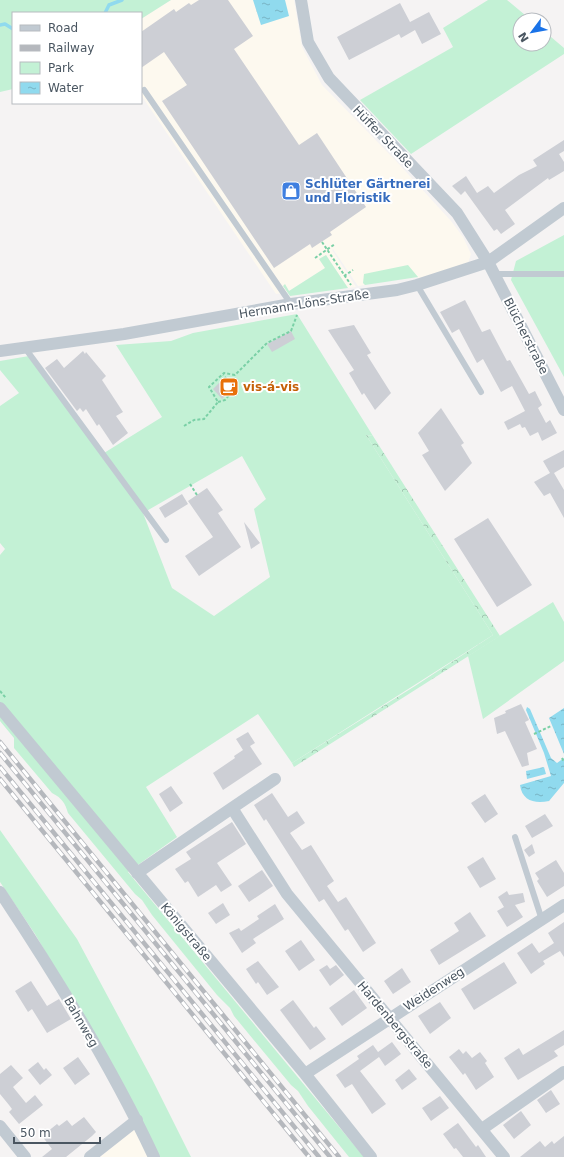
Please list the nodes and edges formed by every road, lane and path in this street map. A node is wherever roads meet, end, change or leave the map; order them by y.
1 (301, 0) edge
2 (144, 90) dead end
3 (564, 208) edge
4 (322, 242) dead end
5 (335, 244) dead end
6 (327, 250) junction
7 (315, 258) dead end
8 (488, 262) junction
9 (353, 270) dead end
10 (494, 274) junction
11 (564, 274) edge
12 (344, 276) junction
13 (417, 285) junction
14 (357, 295) junction
15 (293, 304) junction
16 (25, 348) junction
17 (0, 351) edge
18 (222, 374) junction
19 (481, 392) dead end
20 (218, 402) junction
21 (564, 410) edge
22 (184, 426) dead end
23 (190, 484) dead end
24 (197, 495) dead end
25 (166, 540) dead end
26 (0, 708) edge
27 (551, 726) dead end
28 (535, 733) dead end
29 (562, 758) dead end
30 (564, 762) edge
31 (275, 778) dead end
32 (232, 808) junction
33 (515, 837) dead end
34 (137, 873) junction
35 (0, 892) edge
36 (564, 905) edge
37 (542, 920) junction
38 (389, 1018) junction
39 (564, 1072) edge
40 (305, 1074) junction
41 (137, 1120) junction
42 (0, 1126) edge
43 (482, 1129) junction
44 (25, 1157) edge
45 (90, 1157) edge
46 (154, 1157) edge
47 (371, 1157) edge
48 (504, 1157) edge

1 - 8 street, Hüffer Straße
2 - 15 lane
3 - 8 street, Hermann-Löns-Straße
4 - 6 path
5 - 6 path
6 - 7 path
6 - 12 path
8 - 10 street, Blücherstraße
8 - 13 street, Hermann-Löns-Straße
9 - 12 path
10 - 11 lane
10 - 21 street, Blücherstraße
12 - 14 path
13 - 14 street, Hermann-Löns-Straße
13 - 19 lane
14 - 15 street, Hermann-Löns-Straße
15 - 16 street, Hermann-Löns-Straße
15 - 18 path
16 - 17 street, Hermann-Löns-Straße
16 - 25 lane
18 - 20 path
18 - 20 path
20 - 22 path
23 - 24 path
26 - 34 street, Königstraße
27 - 28 path
29 - 30 path
31 - 32 street
32 - 34 street
32 - 38 street, Hardenbergstraße
33 - 37 lane
34 - 40 street, Königstraße
35 - 41 street, Bahnweg
36 - 37 street, Weidenweg
37 - 38 street, Weidenweg
38 - 40 street, Weidenweg
38 - 43 street, Hardenbergstraße
39 - 43 street
40 - 47 street, Königstraße
41 - 45 street
41 - 46 street, Bahnweg
42 - 44 street
43 - 48 street, Hardenbergstraße

